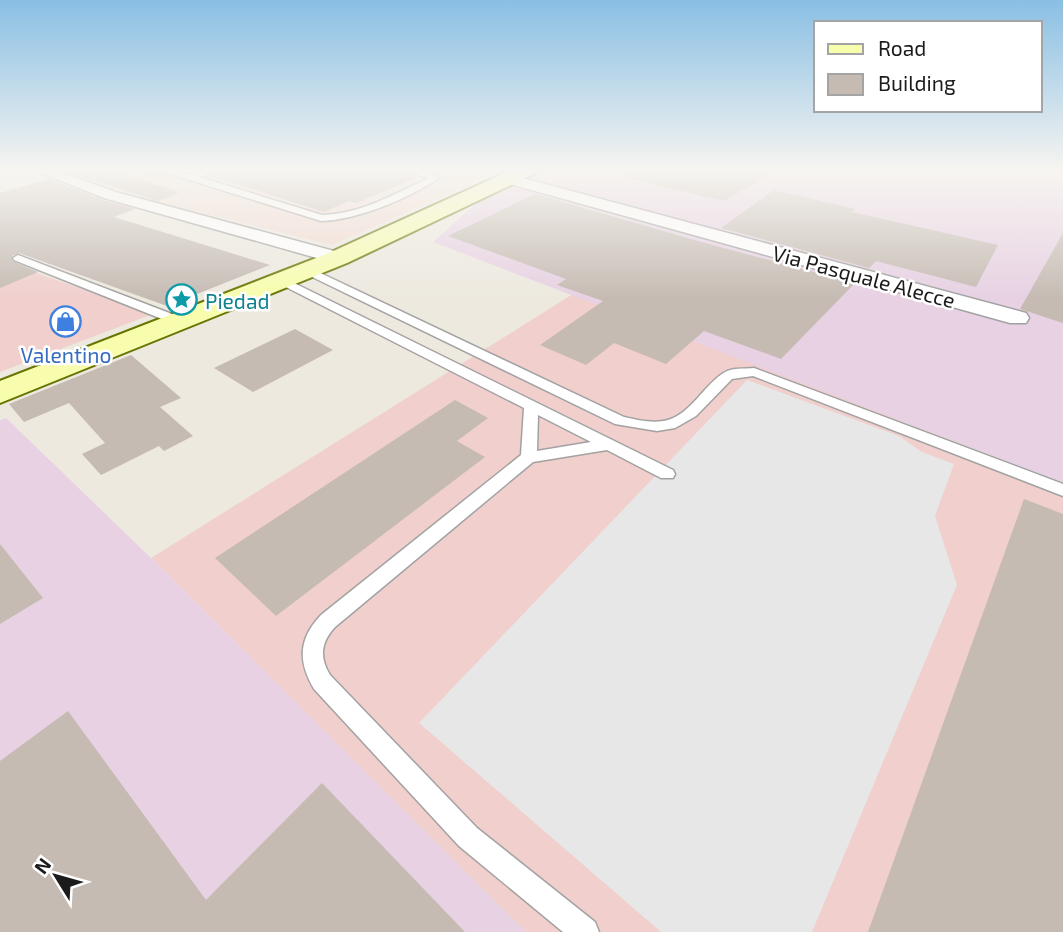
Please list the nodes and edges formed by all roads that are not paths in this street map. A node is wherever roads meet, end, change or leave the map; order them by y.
1 (173, 212) edge
2 (304, 212) edge
3 (358, 212) edge
4 (436, 212) edge
5 (651, 212) edge
6 (18, 258) dead end
7 (338, 258) junction
8 (308, 271) junction
9 (282, 282) junction
10 (1017, 318) dead end
11 (181, 322) junction
12 (0, 393) edge
13 (581, 402) junction
14 (531, 408) junction
15 (558, 421) junction
16 (607, 445) junction
17 (529, 457) junction
18 (667, 474) dead end
19 (1063, 490) edge
20 (585, 932) edge

1 - 7 street
2 - 3 lane
4 - 7 street
5 - 10 street, Via Pasquale Alecce
6 - 11 lane
7 - 8 street
8 - 9 street
8 - 13 lane
9 - 11 street
9 - 14 lane
11 - 12 street
13 - 15 lane
13 - 19 lane
14 - 15 lane
14 - 17 lane
15 - 16 lane
16 - 17 lane
16 - 18 lane
17 - 20 lane

